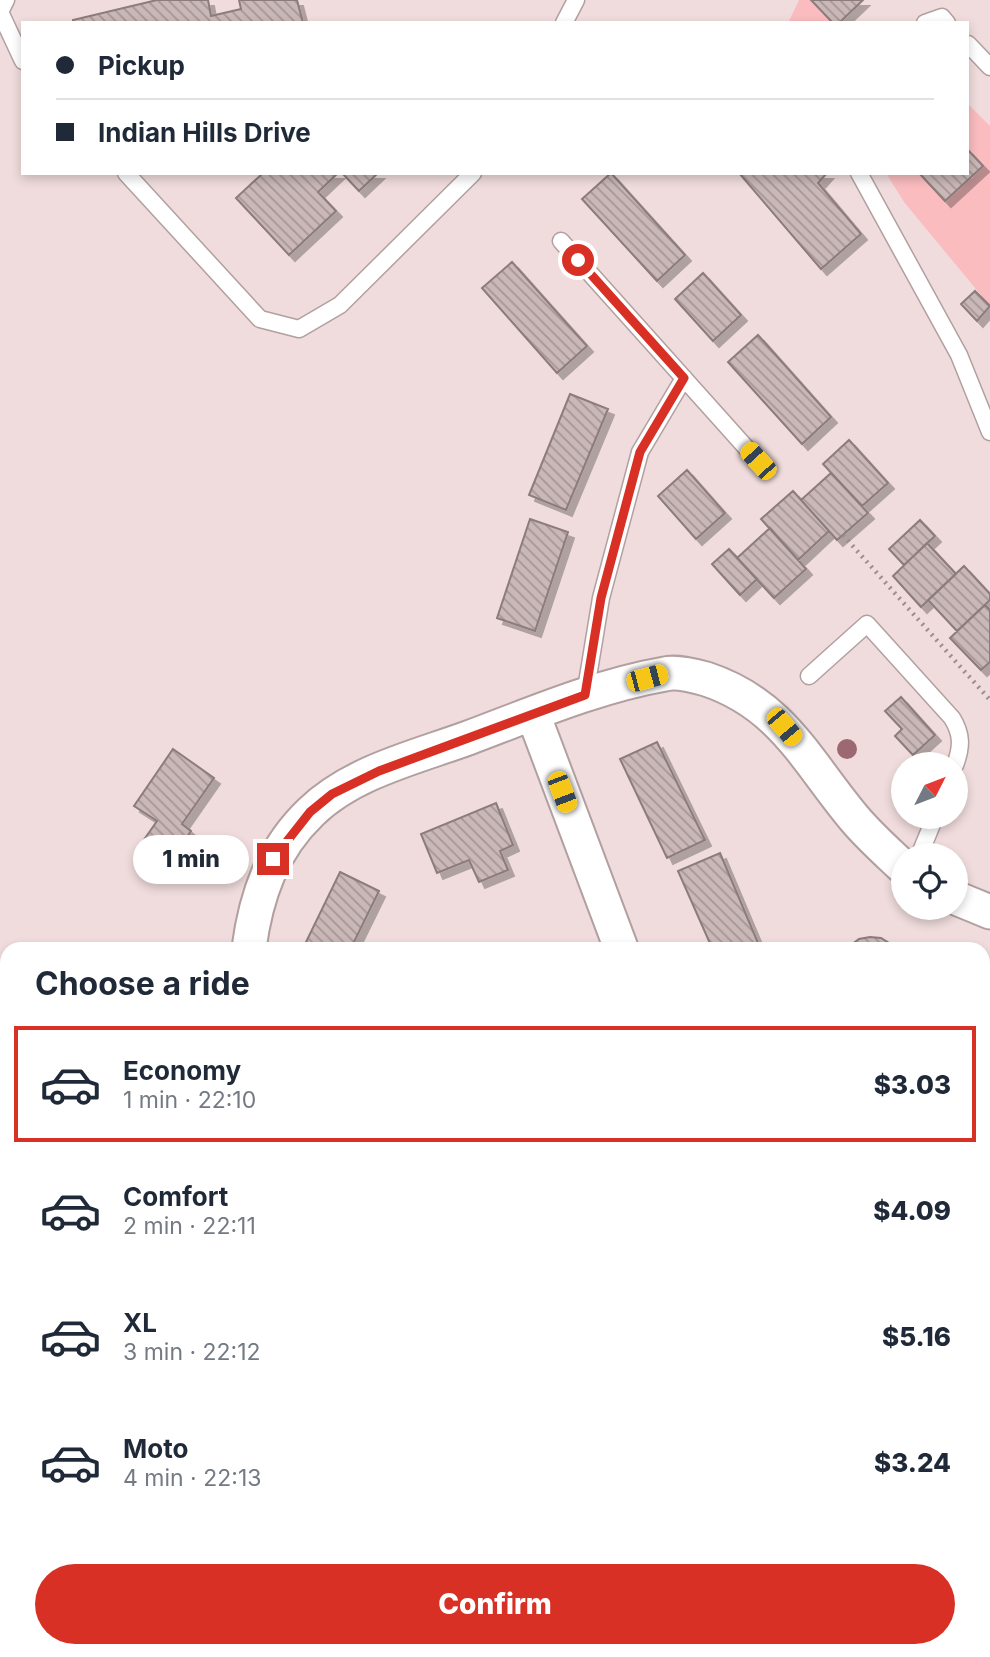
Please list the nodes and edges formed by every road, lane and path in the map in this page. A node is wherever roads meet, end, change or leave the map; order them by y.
1 (6, 0) edge
2 (576, 0) edge
3 (565, 21) edge
4 (969, 45) edge
5 (21, 57) edge
6 (990, 67) edge
7 (128, 175) edge
8 (471, 175) edge
9 (860, 175) edge
10 (561, 241) dead end
11 (684, 378) junction
12 (990, 432) edge
13 (758, 461) dead end
14 (843, 535) dead end
15 (809, 676) dead end
16 (585, 695) junction
17 (990, 700) edge
18 (533, 714) junction
19 (960, 752) edge
20 (891, 855) edge
21 (968, 903) edge
22 (990, 912) edge
23 (250, 942) edge
24 (619, 942) edge

1 - 5 lane
2 - 3 lane
4 - 6 lane
7 - 8 lane
9 - 12 lane
10 - 11 lane
11 - 13 lane
11 - 16 lane
14 - 17 path
15 - 19 lane
16 - 18 street
16 - 20 street
18 - 23 street
18 - 24 street
21 - 22 street

